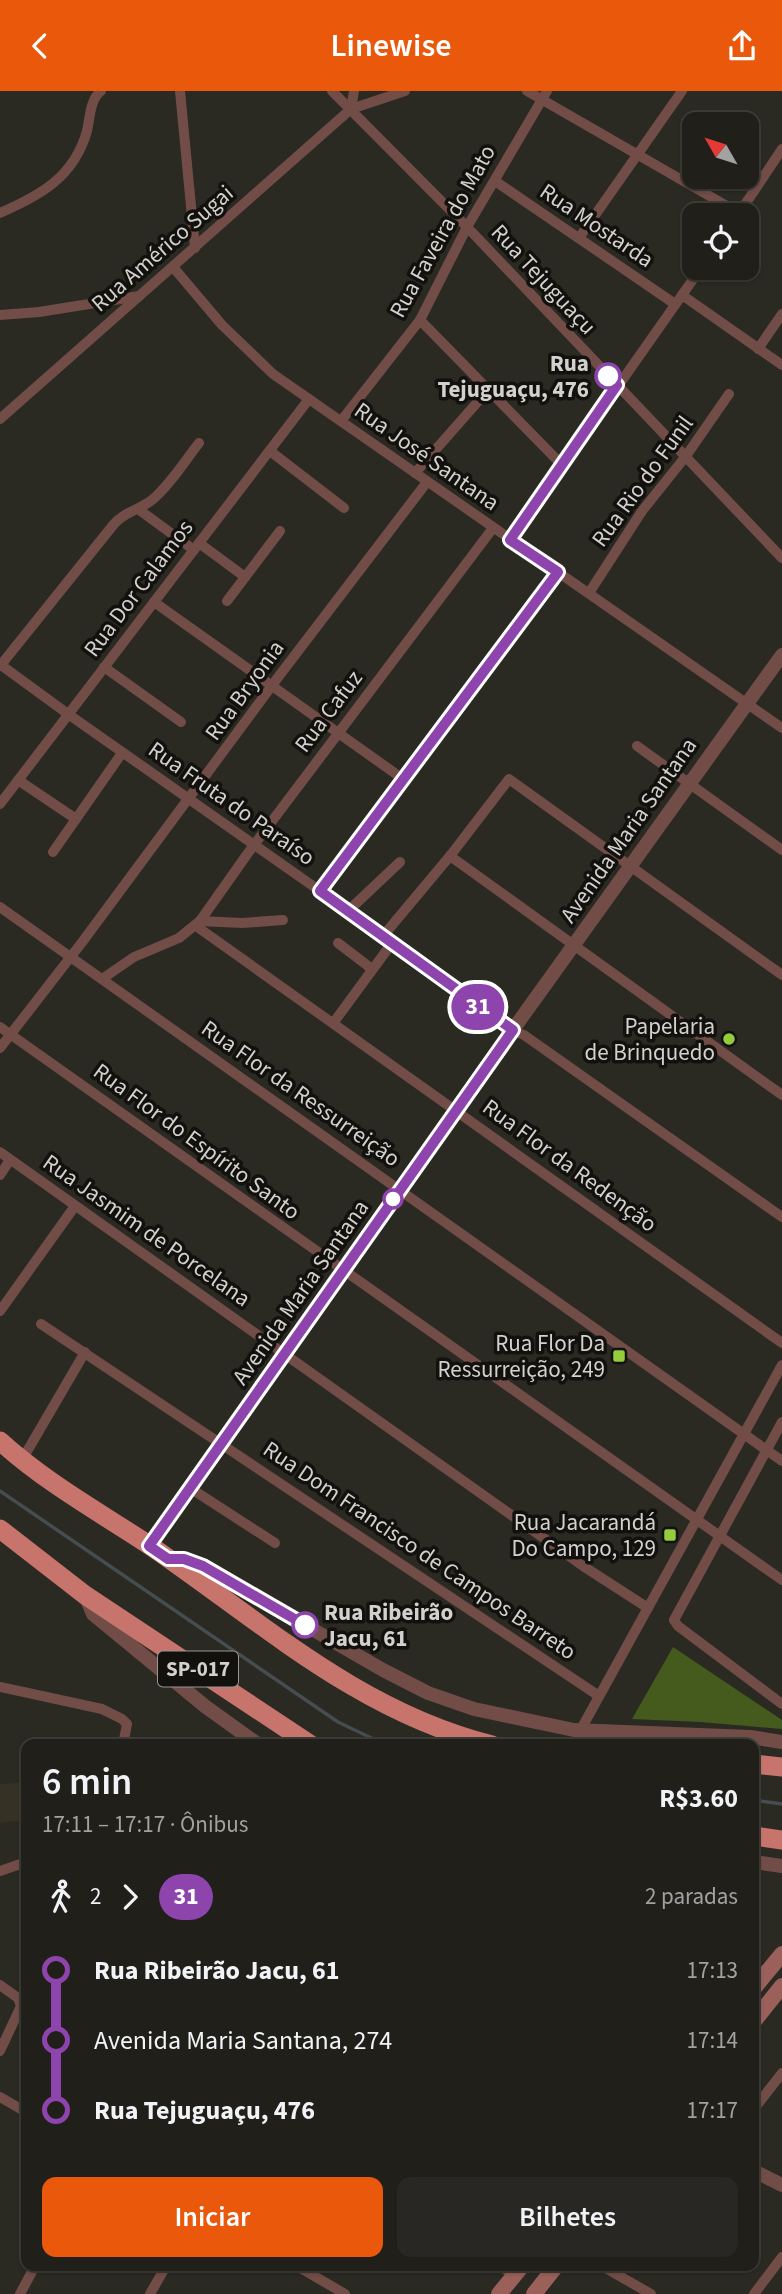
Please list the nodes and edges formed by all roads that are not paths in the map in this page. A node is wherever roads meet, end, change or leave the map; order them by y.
1 (101, 91) edge
2 (180, 91) edge
3 (332, 91) edge
4 (354, 91) edge
5 (405, 91) edge
6 (527, 91) edge
7 (682, 91) edge
8 (545, 95) edge
9 (351, 109) junction
10 (782, 149) edge
11 (636, 156) junction
12 (495, 181) junction
13 (719, 203) edge
14 (745, 203) edge
15 (0, 213) edge
16 (467, 227) junction
17 (579, 238) junction
18 (195, 248) junction
19 (173, 267) junction
20 (692, 280) edge
21 (139, 296) junction
22 (678, 300) junction
23 (782, 314) edge
24 (0, 315) edge
25 (420, 320) junction
26 (758, 349) junction
27 (782, 365) edge
28 (617, 385) junction
29 (489, 389) junction
30 (729, 394) dead end
31 (309, 399) junction
32 (0, 419) edge
33 (341, 421) junction
34 (198, 443) dead end
35 (270, 451) junction
36 (686, 456) junction
37 (562, 465) junction
38 (415, 473) junction
39 (427, 482) junction
40 (344, 508) dead end
41 (138, 509) junction
42 (493, 528) junction
43 (280, 531) dead end
44 (510, 540) junction
45 (197, 546) junction
46 (782, 558) edge
47 (558, 572) junction
48 (245, 577) junction
49 (589, 593) junction
50 (227, 601) dead end
51 (154, 602) junction
52 (782, 655) edge
53 (1, 666) edge
54 (104, 667) junction
55 (272, 687) junction
56 (747, 703) junction
57 (68, 714) junction
58 (181, 722) dead end
59 (782, 728) edge
60 (338, 733) junction
61 (636, 746) dead end
62 (122, 753) junction
63 (403, 779) junction
64 (18, 780) junction
65 (690, 783) junction
66 (189, 800) junction
67 (0, 804) edge
68 (76, 819) junction
69 (254, 845) junction
70 (782, 850) edge
71 (53, 852) dead end
72 (450, 856) junction
73 (400, 862) dead end
74 (630, 867) junction
75 (320, 891) junction
76 (0, 907) edge
77 (348, 911) junction
78 (283, 920) dead end
79 (198, 924) junction
80 (387, 940) junction
81 (338, 943) dead end
82 (573, 946) junction
83 (71, 957) junction
84 (372, 969) junction
85 (782, 975) edge
86 (102, 979) junction
87 (334, 1023) junction
88 (0, 1027) edge
89 (513, 1030) junction
90 (11, 1035) junction
91 (0, 1048) edge
92 (782, 1095) edge
93 (457, 1110) junction
94 (0, 1152) edge
95 (10, 1160) junction
96 (0, 1175) edge
97 (401, 1189) junction
98 (75, 1206) junction
99 (782, 1217) edge
100 (344, 1272) junction
101 (0, 1311) edge
102 (41, 1324) dead end
103 (782, 1343) edge
104 (85, 1352) junction
105 (285, 1354) junction
106 (782, 1365) edge
107 (782, 1422) edge
108 (744, 1435) junction
109 (0, 1441) edge
110 (222, 1443) junction
111 (767, 1450) junction
112 (22, 1460) junction
113 (782, 1461) edge
114 (190, 1488) junction
115 (696, 1521) junction
116 (0, 1529) edge
117 (719, 1537) junction
118 (275, 1543) dead end
119 (149, 1546) junction
120 (168, 1559) junction
121 (782, 1580) edge
122 (85, 1595) junction
123 (648, 1608) junction
124 (0, 1687) edge
125 (599, 1696) junction
126 (782, 1704) edge
127 (580, 1731) junction
128 (124, 1739) edge
129 (250, 1739) edge
130 (302, 1739) edge
131 (471, 1739) edge
132 (782, 1742) edge
133 (759, 1765) edge
134 (782, 1767) edge
135 (759, 1837) edge
136 (782, 1840) edge
137 (759, 1863) edge
138 (21, 1864) edge
139 (782, 1866) edge
140 (0, 1871) edge
141 (782, 1944) edge
142 (782, 1954) edge
143 (759, 1971) edge
144 (759, 1982) edge
145 (0, 1985) edge
146 (782, 1986) edge
147 (21, 2004) edge
148 (21, 2008) edge
149 (759, 2012) edge
150 (0, 2050) edge
151 (782, 2073) edge
152 (0, 2097) edge
153 (759, 2103) edge
154 (21, 2108) edge
155 (759, 2174) edge
156 (782, 2185) edge
157 (782, 2257) edge
158 (32, 2271) edge
159 (163, 2271) edge
160 (306, 2271) edge
161 (518, 2271) edge
162 (552, 2271) edge
163 (612, 2271) edge
164 (20, 2294) edge
165 (150, 2294) edge
166 (345, 2294) edge
167 (499, 2294) edge
168 (534, 2294) edge
169 (651, 2294) edge
170 (754, 2294) edge

1 - 15 street
2 - 18 street
3 - 9 street, Rua Tejuguaçu
4 - 9 street
5 - 9 street
6 - 8 street
7 - 11 street
8 - 11 street
8 - 12 street, Rua Faveira do Mato
9 - 16 street, Rua Tejuguaçu
9 - 18 street, Rua Américo Sugai
10 - 14 street
11 - 13 street
11 - 17 street
12 - 16 street, Rua Faveira do Mato
12 - 17 street, Rua Mostarda
16 - 25 street, Rua Faveira do Mato
16 - 28 street, Rua Tejuguaçu
17 - 22 street, Rua Mostarda
18 - 19 street, Rua Américo Sugai
19 - 21 street, Rua Américo Sugai
19 - 31 street, Rua José Santana
20 - 22 street
21 - 24 street
21 - 32 street, Rua Américo Sugai
22 - 26 street, Rua Mostarda
22 - 28 street
23 - 26 street
25 - 29 street
25 - 33 street, Rua Faveira do Mato
26 - 27 street, Rua Mostarda
28 - 36 street, Rua Tejuguaçu
28 - 37 street
29 - 37 street
29 - 38 street
30 - 36 street, Rua Rio do Funil
31 - 33 street, Rua José Santana
31 - 35 street, Rua Dor Calamos
33 - 38 street, Rua José Santana
34 - 41 street
35 - 40 street
35 - 45 street, Rua Dor Calamos
36 - 46 street, Rua Tejuguaçu
36 - 49 street, Rua Rio do Funil
37 - 44 street
38 - 39 street, Rua José Santana
39 - 42 street, Rua José Santana
39 - 55 street, Rua Bryonia
41 - 45 street
41 - 53 street
42 - 44 street, Rua José Santana
42 - 60 street, Rua Cafuz
43 - 48 street
44 - 47 street, Rua José Santana
45 - 48 street
45 - 51 street, Rua Dor Calamos
47 - 49 street, Rua José Santana
47 - 63 street
48 - 50 street
49 - 56 street, Rua José Santana
51 - 54 street, Rua Dor Calamos
51 - 55 street
52 - 56 street, Avenida Maria Santana
53 - 57 street, Rua Fruta do Paraíso
54 - 57 street, Rua Dor Calamos
54 - 58 street
55 - 60 street
55 - 66 street, Rua Bryonia
56 - 59 street, Rua José Santana
56 - 65 street, Avenida Maria Santana
57 - 62 street, Rua Fruta do Paraíso
57 - 64 street, Rua Dor Calamos
60 - 63 street
60 - 69 street, Rua Cafuz
61 - 65 street
62 - 66 street, Rua Fruta do Paraíso
62 - 68 street
63 - 75 street
64 - 67 street, Rua Dor Calamos
64 - 68 street
65 - 70 street
65 - 74 street, Avenida Maria Santana
66 - 69 street, Rua Fruta do Paraíso
66 - 83 street, Rua Bryonia
68 - 71 street
69 - 75 street, Rua Fruta do Paraíso
69 - 79 street, Rua Cafuz
72 - 74 street
72 - 80 street
72 - 82 street
73 - 77 street
74 - 82 street, Avenida Maria Santana
74 - 85 street
75 - 77 street, Rua Fruta do Paraíso
76 - 83 street, Rua Flor da Ressurreição
77 - 80 street, Rua Fruta do Paraíso
78 - 79 street
79 - 86 street
79 - 87 street, Rua Flor da Redenção
80 - 84 street
80 - 89 street, Rua Fruta do Paraíso
81 - 84 street
82 - 89 street, Avenida Maria Santana
82 - 92 street
83 - 86 street, Rua Flor da Ressurreição
83 - 90 street, Rua Bryonia
84 - 87 street
86 - 97 street, Rua Flor da Ressurreição
87 - 93 street, Rua Flor da Redenção
88 - 90 street, Rua Flor do Espírito Santo
89 - 93 street, Avenida Maria Santana
89 - 99 street, Rua Fruta do Paraíso
90 - 91 street, Rua Bryonia
90 - 100 street, Rua Flor do Espírito Santo
93 - 97 street, Avenida Maria Santana
93 - 103 street, Rua Flor da Redenção
94 - 95 street, Rua Jasmim de Porcelana
95 - 96 street
95 - 98 street, Rua Jasmim de Porcelana
97 - 100 street, Avenida Maria Santana
97 - 108 street, Rua Flor da Ressurreição
98 - 101 street
98 - 105 street, Rua Jasmim de Porcelana
100 - 105 street, Avenida Maria Santana
100 - 115 street, Rua Flor do Espírito Santo
102 - 104 street, Rua Dom Francisco de Campos Barreto
104 - 110 street, Rua Dom Francisco de Campos Barreto
104 - 112 street
105 - 110 street, Avenida Maria Santana
105 - 123 street, Rua Jasmim de Porcelana
106 - 108 street
107 - 111 street
108 - 111 street, Rua Flor da Ressurreição
108 - 115 street
109 - 112 highway
110 - 114 street, Avenida Maria Santana
110 - 125 street, Rua Dom Francisco de Campos Barreto
111 - 113 street, Rua Flor da Ressurreição
111 - 117 street
112 - 119 highway
114 - 118 street
114 - 119 street, Avenida Maria Santana
115 - 117 street, Rua Flor do Espírito Santo
115 - 123 street
116 - 122 highway, SP-017
117 - 121 street, Rua Flor do Espírito Santo
117 - 126 street
119 - 120 highway
120 - 127 street
120 - 131 highway
122 - 129 street
122 - 130 highway, SP-017
123 - 125 street
124 - 128 street
125 - 127 street
127 - 132 street
133 - 134 highway
135 - 136 highway
137 - 139 street
138 - 140 street
141 - 143 main road
142 - 144 main road
145 - 147 street
146 - 149 main road
148 - 150 street
151 - 153 street
152 - 154 street
155 - 156 street
157 - 170 street
158 - 164 street
159 - 165 street
160 - 166 street
161 - 167 main road
162 - 168 main road
163 - 169 street

